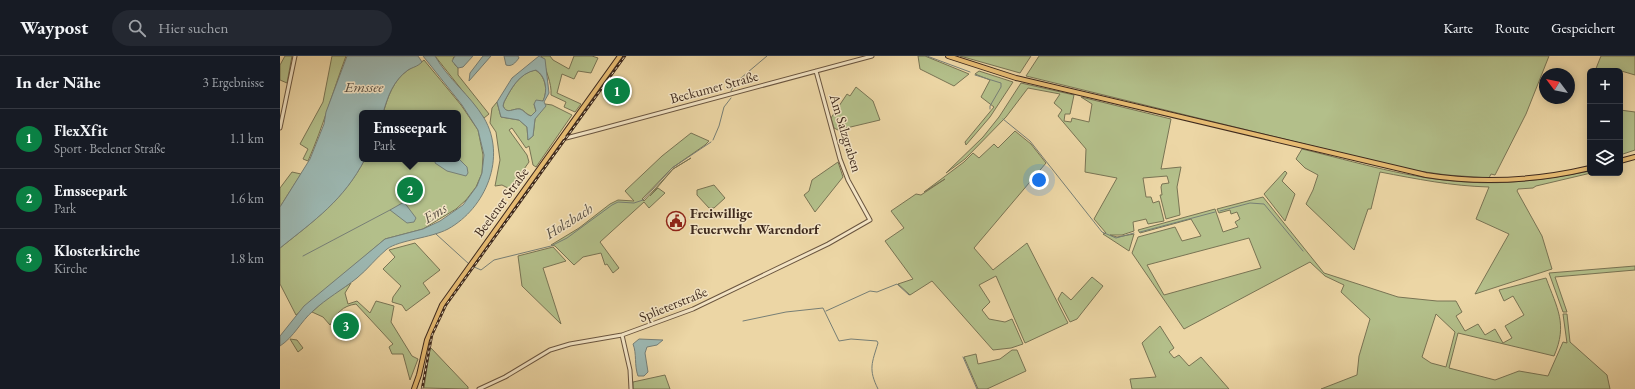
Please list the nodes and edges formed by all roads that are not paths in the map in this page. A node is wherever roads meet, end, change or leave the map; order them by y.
1 (295, 56) edge
2 (620, 56) edge
3 (872, 56) edge
4 (948, 56) edge
5 (816, 71) junction
6 (280, 128) edge
7 (562, 137) junction
8 (1635, 157) edge
9 (1623, 160) edge
10 (1587, 169) edge
11 (870, 220) joint
12 (622, 335) junction
13 (413, 389) edge
14 (479, 389) edge
15 (631, 389) edge

1 - 6 street
2 - 7 main road, Beelener Straße
3 - 5 street, Beckumer Straße
4 - 10 main road
5 - 7 street, Beckumer Straße
5 - 11 street, Am Salzgraben
7 - 13 main road, Beelener Straße
8 - 9 main road
11 - 12 street, Splieterstraße
12 - 14 street, Splieterstraße
12 - 15 street

